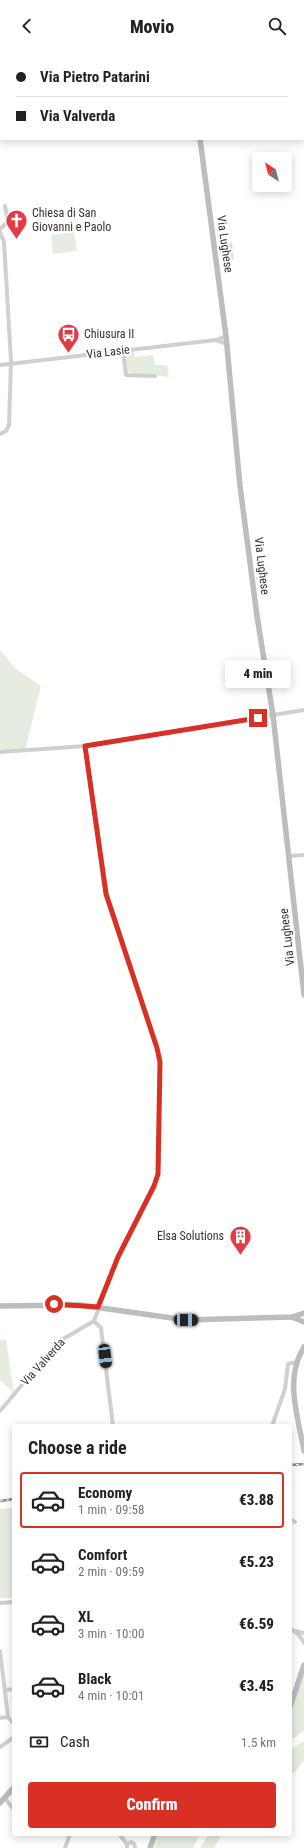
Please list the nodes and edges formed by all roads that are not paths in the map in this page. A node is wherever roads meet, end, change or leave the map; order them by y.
1 (200, 140) edge
2 (5, 206) dead end
3 (0, 231) edge
4 (226, 336) junction
5 (216, 340) junction
6 (227, 344) junction
7 (123, 350) junction
8 (10, 363) junction
9 (0, 365) edge
10 (155, 376) dead end
11 (0, 434) edge
12 (304, 710) edge
13 (273, 715) junction
14 (85, 746) junction
15 (0, 752) edge
16 (304, 855) edge
17 (288, 856) junction
18 (304, 995) edge
19 (0, 1306) edge
20 (98, 1307) junction
21 (304, 1313) edge
22 (292, 1317) junction
23 (94, 1321) junction
24 (304, 1322) edge
25 (304, 1347) edge
26 (296, 1362) junction
27 (0, 1411) edge
28 (114, 1424) edge
29 (273, 1424) edge
30 (304, 1451) edge
31 (292, 1520) edge
32 (295, 1522) dead end
33 (12, 1602) edge
34 (0, 1603) edge
35 (292, 1629) edge
36 (297, 1631) junction
37 (304, 1632) edge
38 (302, 1638) edge
39 (304, 1643) edge
40 (0, 1651) edge
41 (1, 1661) edge
42 (304, 1666) edge
43 (12, 1689) edge
44 (5, 1690) junction
45 (292, 1701) edge
46 (8, 1717) junction
47 (0, 1718) edge
48 (12, 1722) edge
49 (12, 1738) edge
50 (0, 1747) edge
51 (12, 1789) edge
52 (4, 1798) junction
53 (0, 1803) edge
54 (12, 1808) edge
55 (69, 1836) edge
56 (120, 1836) edge
57 (154, 1836) edge
58 (127, 1846) edge
59 (65, 1848) edge
60 (135, 1848) edge
61 (150, 1848) edge

1 - 4 main road, Via Lughese
2 - 3 street
3 - 8 street
4 - 5 street, Via Lasie
4 - 6 main road, Via Lughese
5 - 6 street, Via Lasie
5 - 7 street, Via Lasie
6 - 13 main road, Via Lughese
7 - 8 street, Via Lasie
7 - 10 street
8 - 9 street, Via Lasie
8 - 11 street
12 - 13 street
13 - 14 street
13 - 17 main road, Via Lughese
14 - 15 street
14 - 20 street
16 - 17 street
17 - 18 main road, Via Lughese
19 - 20 main road
20 - 22 main road
20 - 23 street
21 - 22 main road
22 - 24 main road
23 - 27 street, Via Valverda
23 - 28 street
25 - 26 main road
26 - 29 street
26 - 30 main road
31 - 32 street
33 - 34 street
35 - 36 street
36 - 37 street
36 - 38 street
38 - 39 street
40 - 41 street
41 - 44 street
42 - 45 main road
43 - 44 street
44 - 46 street
46 - 47 street
46 - 48 street
49 - 50 street
51 - 52 main road
52 - 53 main road
52 - 54 street
55 - 59 street
56 - 58 street
57 - 61 main road
58 - 60 street

